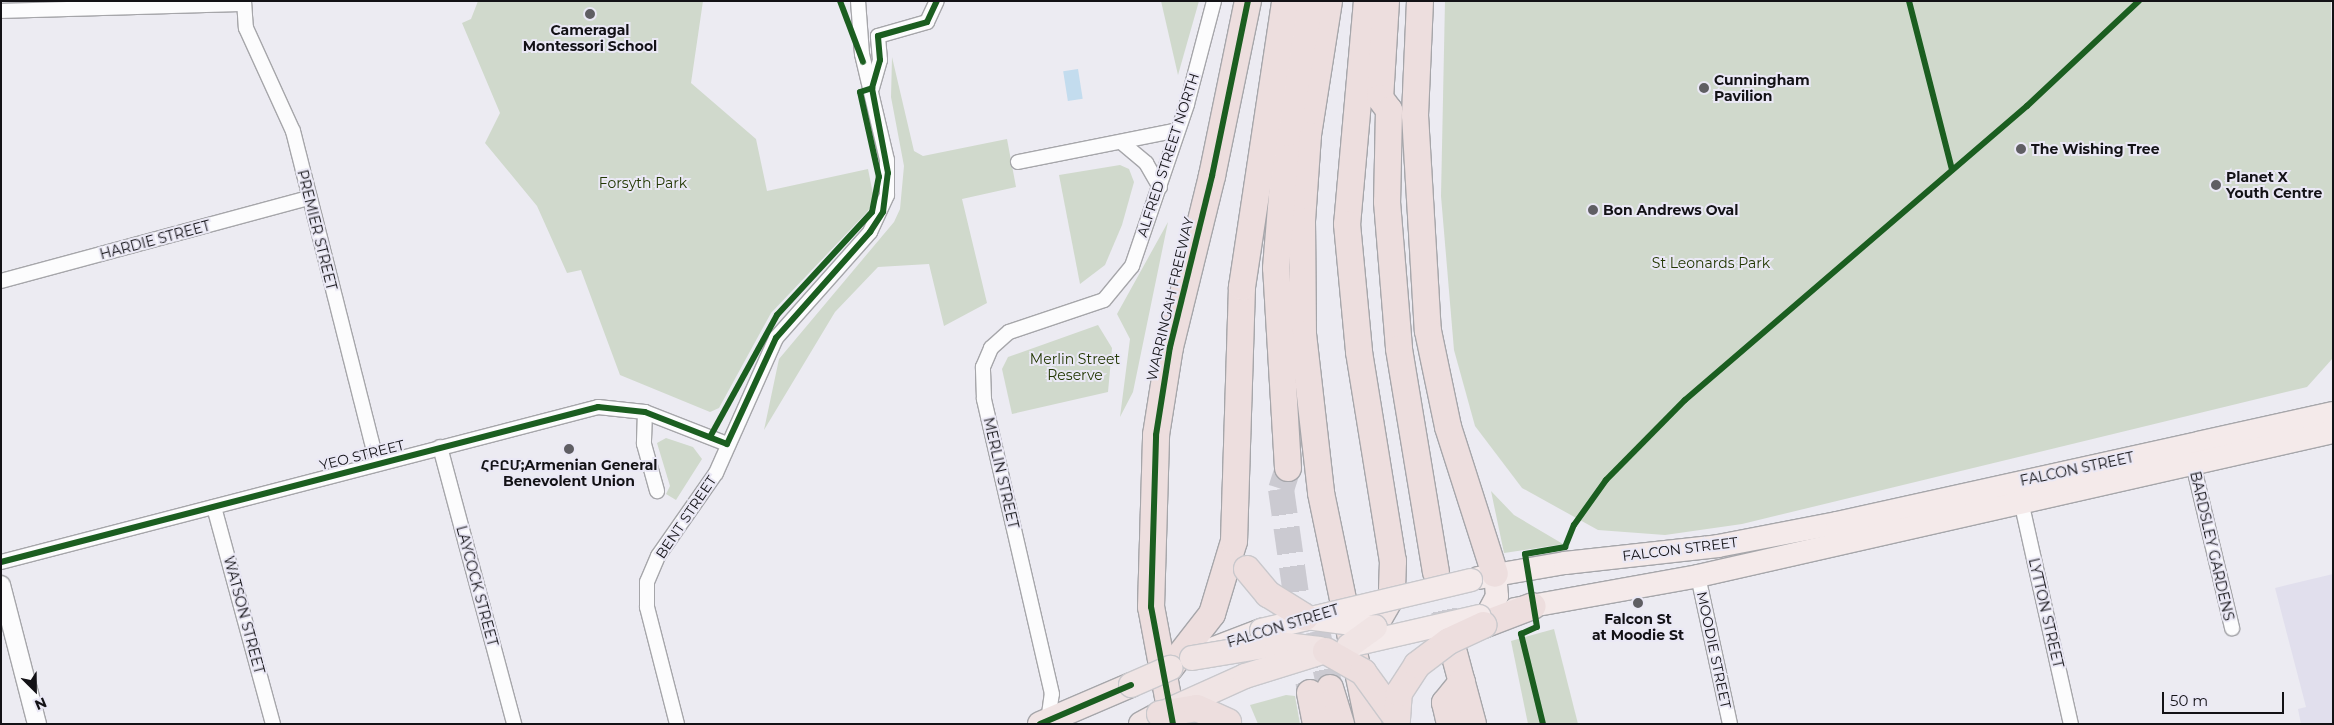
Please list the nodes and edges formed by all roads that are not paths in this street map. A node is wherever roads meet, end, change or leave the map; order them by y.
1 (858, 1) edge
2 (937, 1) edge
3 (1214, 1) edge
4 (1248, 1) edge
5 (1285, 1) edge
6 (1310, 1) edge
7 (1329, 1) edge
8 (1340, 1) edge
9 (1351, 1) edge
10 (1367, 1) edge
11 (1386, 1) edge
12 (1405, 1) edge
13 (1420, 1) edge
14 (243, 3) edge
15 (76, 4) edge
16 (1, 11) edge
17 (872, 88) junction
18 (1388, 110) junction
19 (1178, 130) junction
20 (1121, 142) junction
21 (1018, 162) dead end
22 (1160, 187) junction
23 (308, 198) junction
24 (1347, 224) junction
25 (1, 281) edge
26 (1104, 300) joint
27 (645, 412) junction
28 (2333, 413) edge
29 (2333, 432) edge
30 (727, 444) junction
31 (440, 447) junction
32 (377, 464) junction
33 (2193, 464) junction
34 (1288, 468) tunnel mouth
35 (657, 491) dead end
36 (2021, 501) junction
37 (214, 507) junction
38 (1, 562) edge
39 (1237, 568) junction
40 (1436, 572) tunnel mouth
41 (1698, 576) junction
42 (1483, 577) junction
43 (1, 585) edge
44 (1351, 586) dead end
45 (1392, 597) junction
46 (1533, 606) joint
47 (1305, 617) junction
48 (1483, 619) junction
49 (1375, 627) junction
50 (2232, 628) dead end
51 (1416, 630) junction
52 (1338, 648) junction
53 (1454, 653) tunnel mouth
54 (1181, 663) junction
55 (1462, 682) junction
56 (1049, 684) junction
57 (1090, 704) junction
58 (1158, 721) edge
59 (1386, 722) edge
60 (1046, 723) edge
61 (1229, 723) edge
62 (37, 724) edge
63 (273, 724) edge
64 (514, 724) edge
65 (676, 724) edge
66 (1316, 724) edge
67 (1341, 724) edge
68 (1450, 724) edge
69 (1473, 724) edge
70 (1730, 724) edge
71 (2071, 724) edge

1 - 17 street, BENT STREET
2 - 17 street
3 - 19 street, ALFRED STREET NORTH
4 - 58 highway, WARRINGAH FREEWAY
5 - 39 highway
6 - 34 highway
7 - 59 highway
8 - 44 highway
9 - 24 highway
10 - 24 highway
11 - 18 highway
12 - 18 highway
13 - 42 highway
14 - 15 street
14 - 23 street, PREMIER STREET
15 - 16 street
17 - 30 street, BENT STREET
18 - 40 highway
19 - 20 street
19 - 22 street, ALFRED STREET NORTH
20 - 21 street
20 - 22 street
22 - 26 street, ALFRED STREET NORTH
23 - 25 street, HARDIE STREET
23 - 32 street, PREMIER STREET
24 - 45 highway
26 - 56 street, MERLIN STREET
27 - 30 street, YEO STREET
27 - 31 street, YEO STREET
27 - 35 street
28 - 42 main road, FALCON STREET
29 - 33 main road, FALCON STREET
30 - 65 street, BENT STREET
31 - 32 street, YEO STREET
31 - 64 street, LAYCOCK STREET
32 - 37 street, YEO STREET
33 - 36 main road, FALCON STREET
33 - 50 street, BARDSLEY GARDENS
36 - 41 main road, FALCON STREET
36 - 71 street, LYTTON STREET
37 - 38 street, YEO STREET
37 - 63 street, WATSON STREET
39 - 47 highway, bridge
39 - 54 highway
41 - 46 main road, FALCON STREET
41 - 70 street, MOODIE STREET
42 - 45 main road, FALCON STREET, bridge
42 - 48 main road
43 - 62 street
45 - 47 main road, FALCON STREET, bridge
45 - 49 highway
46 - 48 highway
47 - 49 main road, bridge
47 - 54 main road, FALCON STREET, bridge
48 - 51 main road, bridge
48 - 59 highway, bridge
49 - 51 main road, bridge
49 - 52 highway, bridge
51 - 52 main road, bridge
52 - 54 highway, bridge
52 - 58 highway, bridge
52 - 59 highway, bridge
53 - 55 highway
54 - 57 highway, FALCON STREET, bridge
55 - 68 highway
55 - 69 highway
56 - 57 street
56 - 60 street, MERLIN STREET
57 - 60 highway, FALCON STREET
58 - 61 highway, bridge
66 - 67 highway

